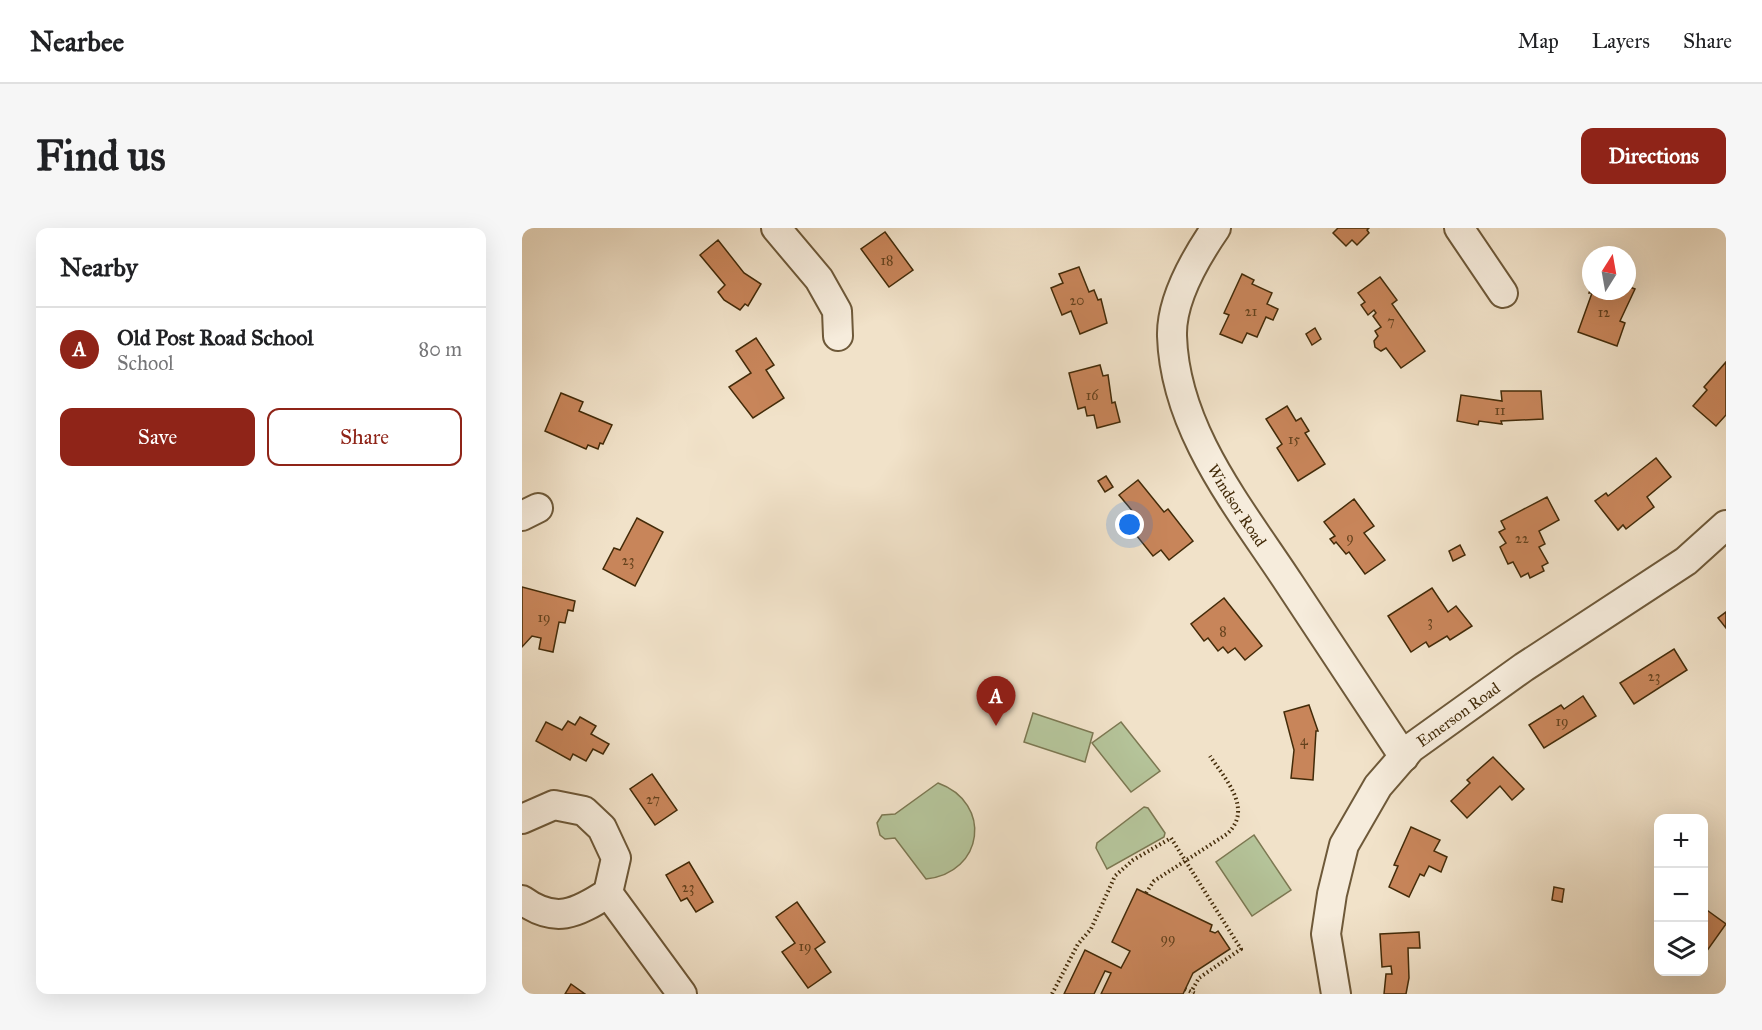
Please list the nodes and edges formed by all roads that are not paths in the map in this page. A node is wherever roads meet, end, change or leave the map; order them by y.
1 (776, 228) edge
2 (1216, 228) edge
3 (1459, 228) edge
4 (1503, 293) dead end
5 (838, 336) dead end
6 (1726, 525) edge
7 (1404, 757) junction
8 (522, 819) edge
9 (608, 893) junction
10 (522, 900) edge
11 (682, 994) edge
12 (1336, 994) edge

1 - 5 street
2 - 7 street, Windsor Road
3 - 4 street
6 - 7 street, Emerson Road
7 - 12 street, Emerson Road
8 - 9 street
9 - 10 street
9 - 11 street

